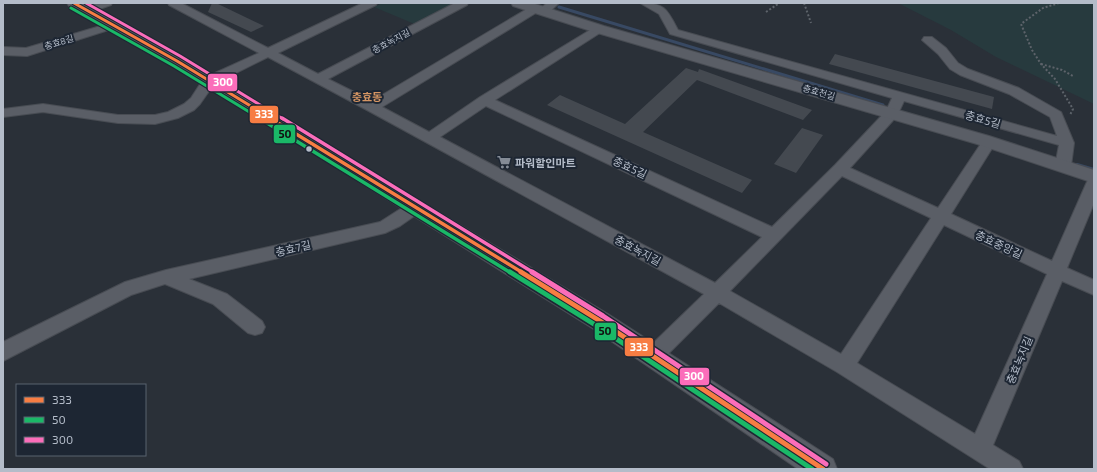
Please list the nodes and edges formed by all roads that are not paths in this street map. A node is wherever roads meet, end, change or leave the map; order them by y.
1 (74, 3) edge
2 (106, 3) edge
3 (173, 3) edge
4 (372, 3) edge
5 (463, 3) edge
6 (518, 3) edge
7 (645, 3) edge
8 (545, 7) edge
9 (88, 10) junction
10 (114, 25) junction
11 (599, 29) junction
12 (928, 40) dead end
13 (3, 51) edge
14 (268, 53) junction
15 (318, 79) junction
16 (209, 81) junction
17 (900, 95) junction
18 (485, 100) junction
19 (372, 107) junction
20 (3, 113) edge
21 (892, 113) junction
22 (429, 138) junction
23 (989, 142) junction
24 (1067, 143) junction
25 (1063, 166) junction
26 (840, 169) junction
27 (1094, 177) edge
28 (1094, 184) edge
29 (414, 208) junction
30 (940, 216) junction
31 (774, 235) junction
32 (1058, 271) junction
33 (166, 277) junction
34 (1094, 288) edge
35 (718, 293) junction
36 (255, 327) dead end
37 (3, 352) edge
38 (653, 356) junction
39 (844, 366) junction
40 (980, 450) junction
41 (823, 469) edge
42 (1011, 469) edge

1 - 9 street
2 - 9 street
3 - 14 street, 충효녹지길
4 - 14 street
5 - 15 street, 충효녹지길
6 - 8 street, 충효천길
7 - 17 street, 충효5길
8 - 11 street, 충효천길
8 - 19 street
9 - 10 street
10 - 13 street, 충효8길
10 - 16 street
11 - 18 street
11 - 21 street, 충효천길
12 - 24 street
14 - 15 street, 충효녹지길
14 - 16 street
15 - 19 street, 충효녹지길
16 - 20 street
16 - 29 street
17 - 21 street
17 - 24 street, 충효5길
18 - 22 street
18 - 31 street, 충효5길
19 - 22 street, 충효녹지길
21 - 23 street, 충효천길
21 - 26 street
22 - 35 street, 충효녹지길
23 - 25 street, 충효천길
23 - 30 street
24 - 25 street
25 - 27 street, 충효천길
26 - 30 street, 충효중앙길
26 - 31 street
28 - 32 street
29 - 33 street, 충효7길
29 - 38 street
30 - 32 street, 충효중앙길
30 - 39 street
31 - 35 street
32 - 34 street, 충효중앙길
32 - 40 street, 충효녹지길
33 - 36 street
33 - 37 street, 충효7길
35 - 38 street
35 - 39 street, 충효녹지길
38 - 41 street
39 - 40 street, 충효녹지길
40 - 42 street, 충효녹지길

